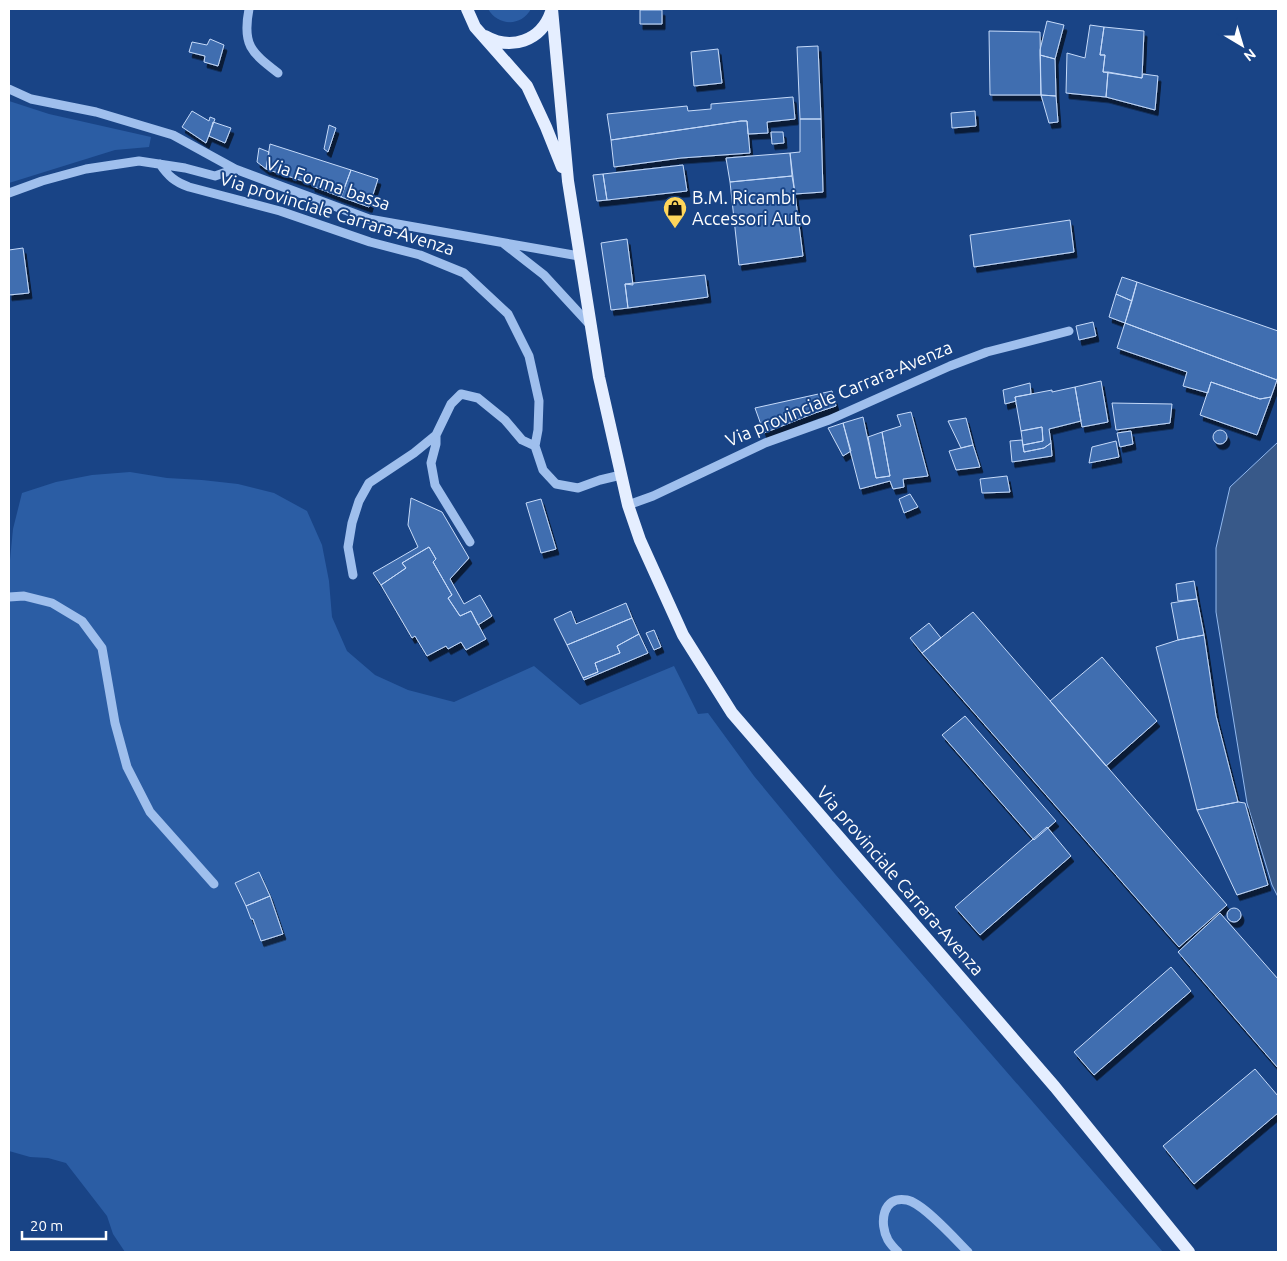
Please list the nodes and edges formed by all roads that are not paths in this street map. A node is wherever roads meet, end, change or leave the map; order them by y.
1 (249, 9) edge
2 (552, 9) edge
3 (467, 10) edge
4 (475, 27) junction
5 (278, 73) dead end
6 (9, 89) edge
7 (160, 164) junction
8 (235, 169) junction
9 (568, 181) junction
10 (9, 193) edge
11 (500, 242) junction
12 (579, 256) junction
13 (591, 326) junction
14 (1068, 331) dead end
15 (436, 435) junction
16 (535, 446) junction
17 (621, 475) junction
18 (628, 506) junction
19 (470, 542) dead end
20 (353, 575) dead end
21 (9, 597) edge
22 (214, 884) dead end
23 (898, 1252) edge
24 (968, 1252) edge
25 (1188, 1252) edge

1 - 5 street
2 - 4 main road, Via provinciale Carrara-Avenza
2 - 9 main road, Via provinciale Carrara-Avenza
3 - 4 main road, Via provinciale Carrara-Avenza
4 - 9 main road, Via provinciale Carrara-Avenza
6 - 8 street, Via Forma bassa
7 - 8 street
7 - 10 street
7 - 16 street, Via provinciale Carrara-Avenza
8 - 11 street, Via Forma bassa
9 - 12 main road, Via provinciale Carrara-Avenza
11 - 12 street, Via Forma bassa
11 - 13 street, Via Forma bassa
12 - 13 main road, Via provinciale Carrara-Avenza
13 - 17 main road, Via provinciale Carrara-Avenza
14 - 18 street, Via provinciale Carrara-Avenza
15 - 16 street
15 - 19 street
15 - 20 street
16 - 17 street, Via provinciale Carrara-Avenza
17 - 18 main road, Via provinciale Carrara-Avenza
18 - 25 main road, Via provinciale Carrara-Avenza
21 - 22 street
23 - 24 street

